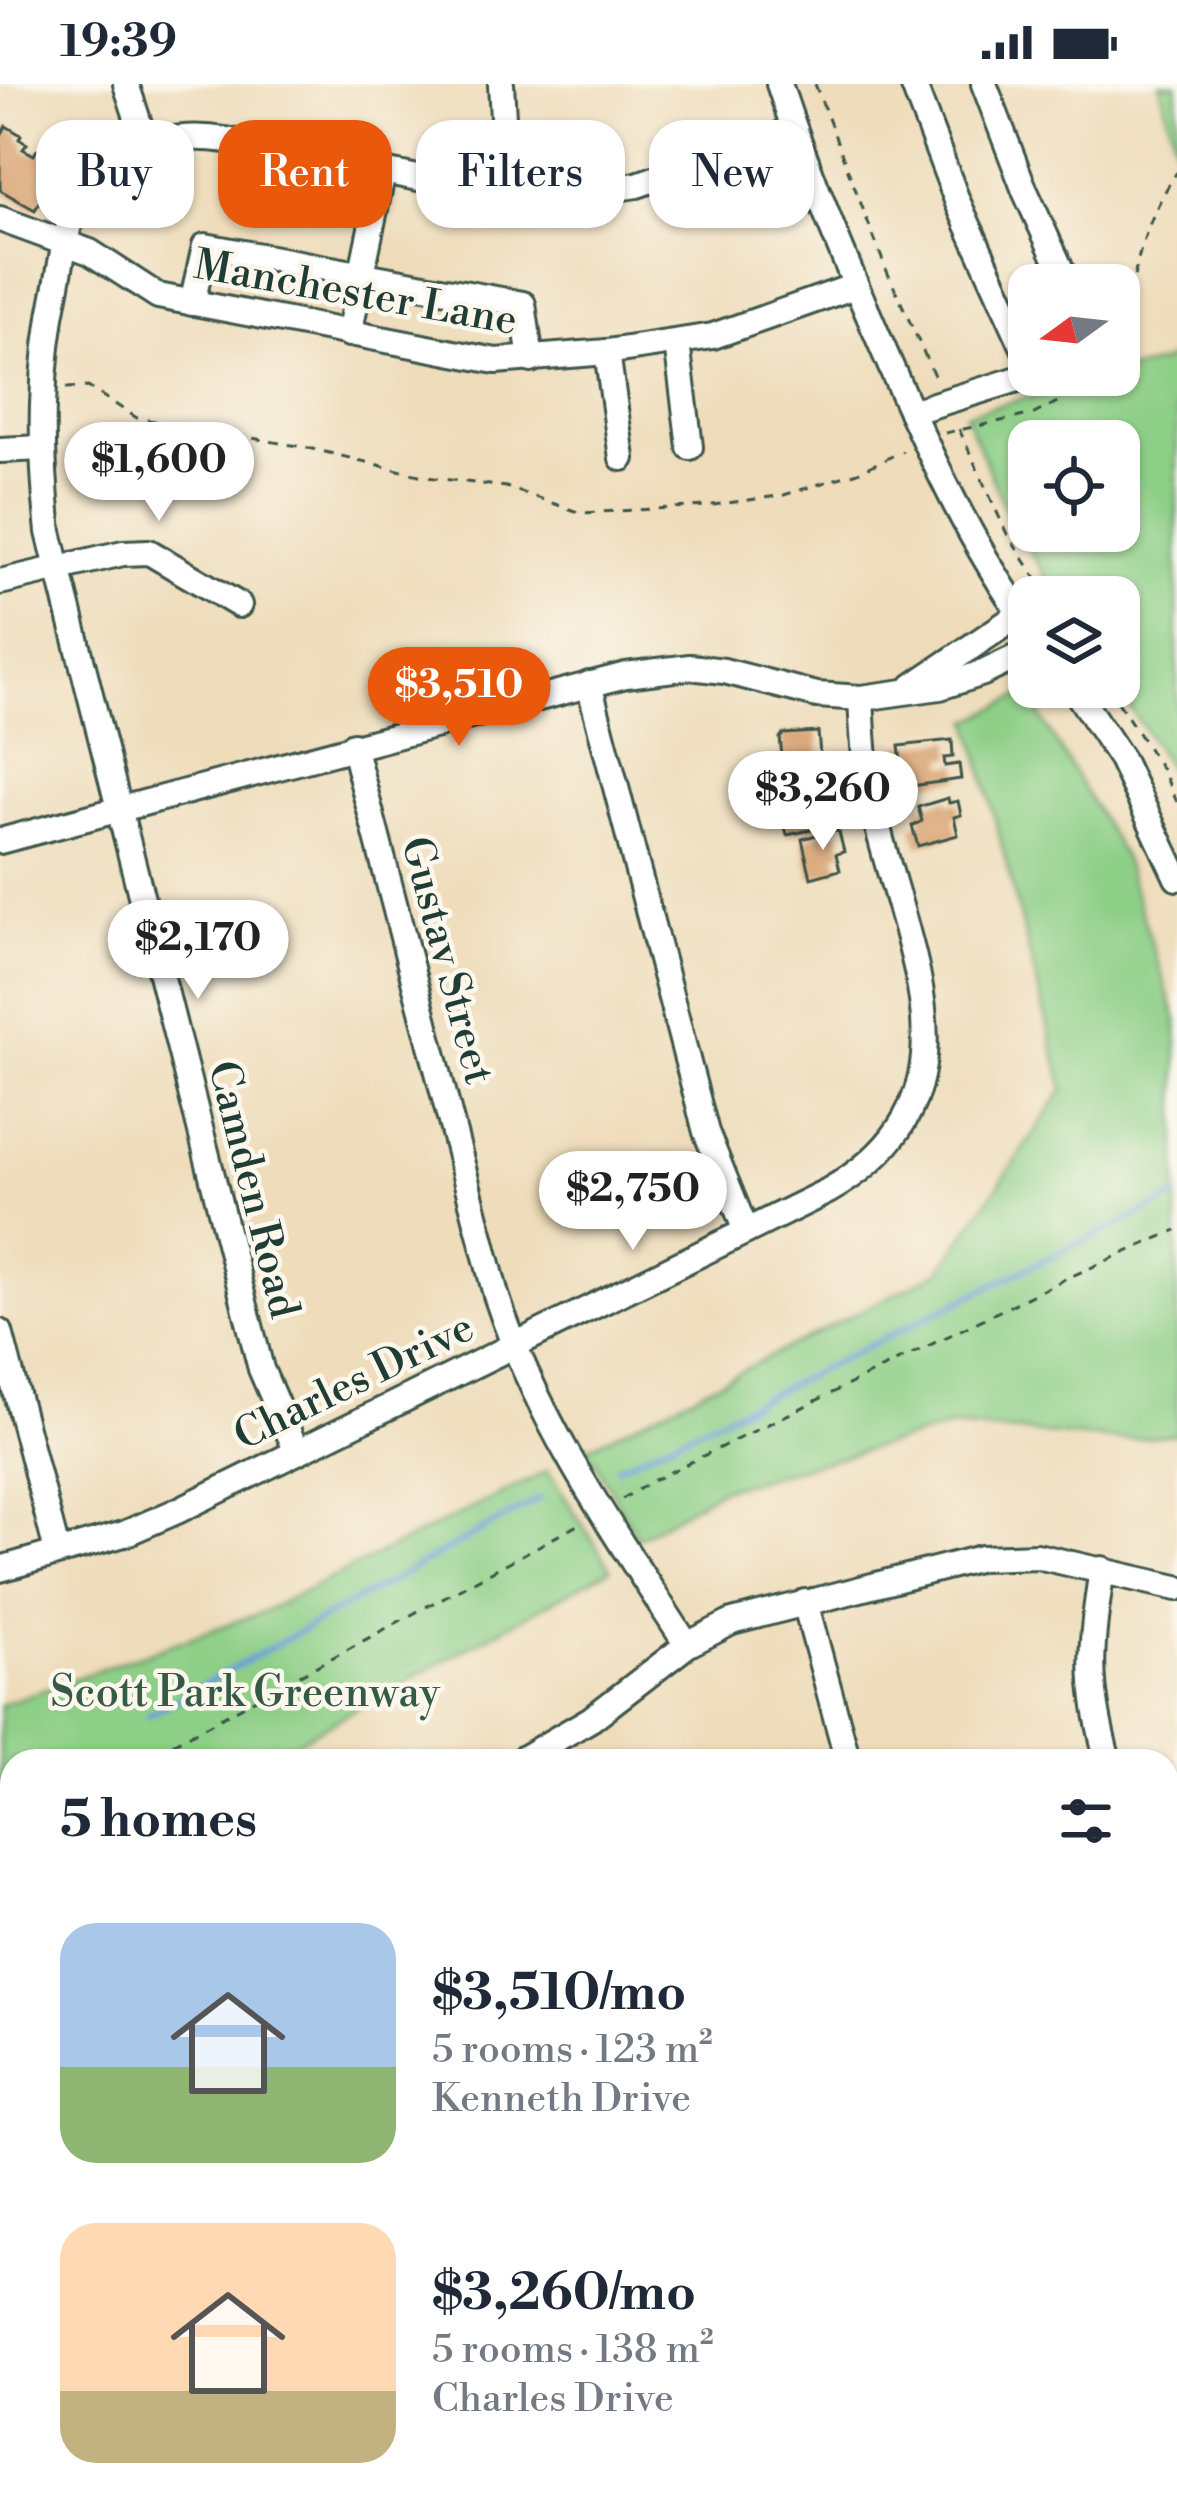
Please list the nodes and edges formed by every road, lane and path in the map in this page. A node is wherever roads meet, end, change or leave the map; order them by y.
1 (126, 84) edge
2 (501, 84) edge
3 (778, 84) edge
4 (815, 84) edge
5 (913, 84) edge
6 (984, 84) edge
7 (138, 120) edge
8 (501, 120) edge
9 (791, 120) edge
10 (1177, 172) edge
11 (814, 181) edge
12 (0, 219) edge
13 (69, 228) edge
14 (371, 228) edge
15 (66, 242) junction
16 (1058, 264) edge
17 (1137, 264) edge
18 (362, 272) junction
19 (855, 286) junction
20 (192, 303) junction
21 (1008, 312) edge
22 (349, 334) junction
23 (677, 343) junction
24 (608, 352) junction
25 (531, 360) junction
26 (1008, 382) edge
27 (42, 389) junction
28 (1070, 396) edge
29 (946, 402) junction
30 (911, 412) junction
31 (958, 427) junction
32 (924, 441) junction
33 (690, 447) dead end
34 (42, 448) junction
35 (0, 450) edge
36 (622, 458) dead end
37 (56, 568) junction
38 (1035, 576) edge
39 (0, 582) edge
40 (1008, 593) edge
41 (239, 605) dead end
42 (1008, 630) edge
43 (1008, 661) edge
44 (589, 684) junction
45 (910, 688) junction
46 (861, 698) junction
47 (1087, 708) edge
48 (1122, 708) edge
49 (353, 746) junction
50 (1177, 802) edge
51 (118, 812) junction
52 (0, 841) edge
53 (1177, 878) edge
54 (1177, 1230) edge
55 (746, 1231) junction
56 (0, 1332) edge
57 (513, 1344) junction
58 (297, 1452) junction
59 (601, 1512) junction
60 (57, 1551) junction
61 (0, 1569) edge
62 (1102, 1569) junction
63 (1177, 1588) edge
64 (805, 1602) junction
65 (687, 1645) junction
66 (163, 1749) edge
67 (557, 1749) edge
68 (845, 1749) edge
69 (1105, 1749) edge

1 - 7 street
2 - 8 street
3 - 9 street
4 - 29 path
5 - 21 street
6 - 16 street
10 - 17 path
11 - 19 street
12 - 15 street, Manchester Lane
13 - 15 street, Camden Road
14 - 18 street
15 - 20 street, Manchester Lane
15 - 27 street, Camden Road
18 - 20 street
18 - 22 street
18 - 25 street
19 - 23 street, Manchester Lane
19 - 30 street
20 - 22 street, Manchester Lane
22 - 25 street, Manchester Lane
23 - 24 street, Manchester Lane
23 - 33 street
24 - 25 street, Manchester Lane
24 - 36 street
26 - 29 street
27 - 32 path
27 - 34 street, Camden Road
28 - 31 path
29 - 30 street
30 - 32 street
31 - 32 path
31 - 38 path
32 - 40 street
34 - 35 street
34 - 37 street, Camden Road
37 - 39 street
37 - 41 street
37 - 51 street, Camden Road
42 - 45 street
43 - 45 street
44 - 46 street
44 - 49 street
44 - 55 street
45 - 46 street
46 - 55 street, Charles Drive
47 - 53 street
48 - 50 path
49 - 51 street
49 - 57 street, Gustav Street
51 - 52 street
51 - 58 street, Camden Road
54 - 59 path
55 - 57 street, Charles Drive
56 - 60 street
57 - 58 street, Charles Drive
57 - 59 street, Gustav Street
58 - 60 street, Charles Drive
59 - 65 street, Gustav Street
59 - 66 path
60 - 61 street, Charles Drive
62 - 63 street
62 - 64 street
62 - 69 street
64 - 65 street
64 - 68 street
65 - 67 street

